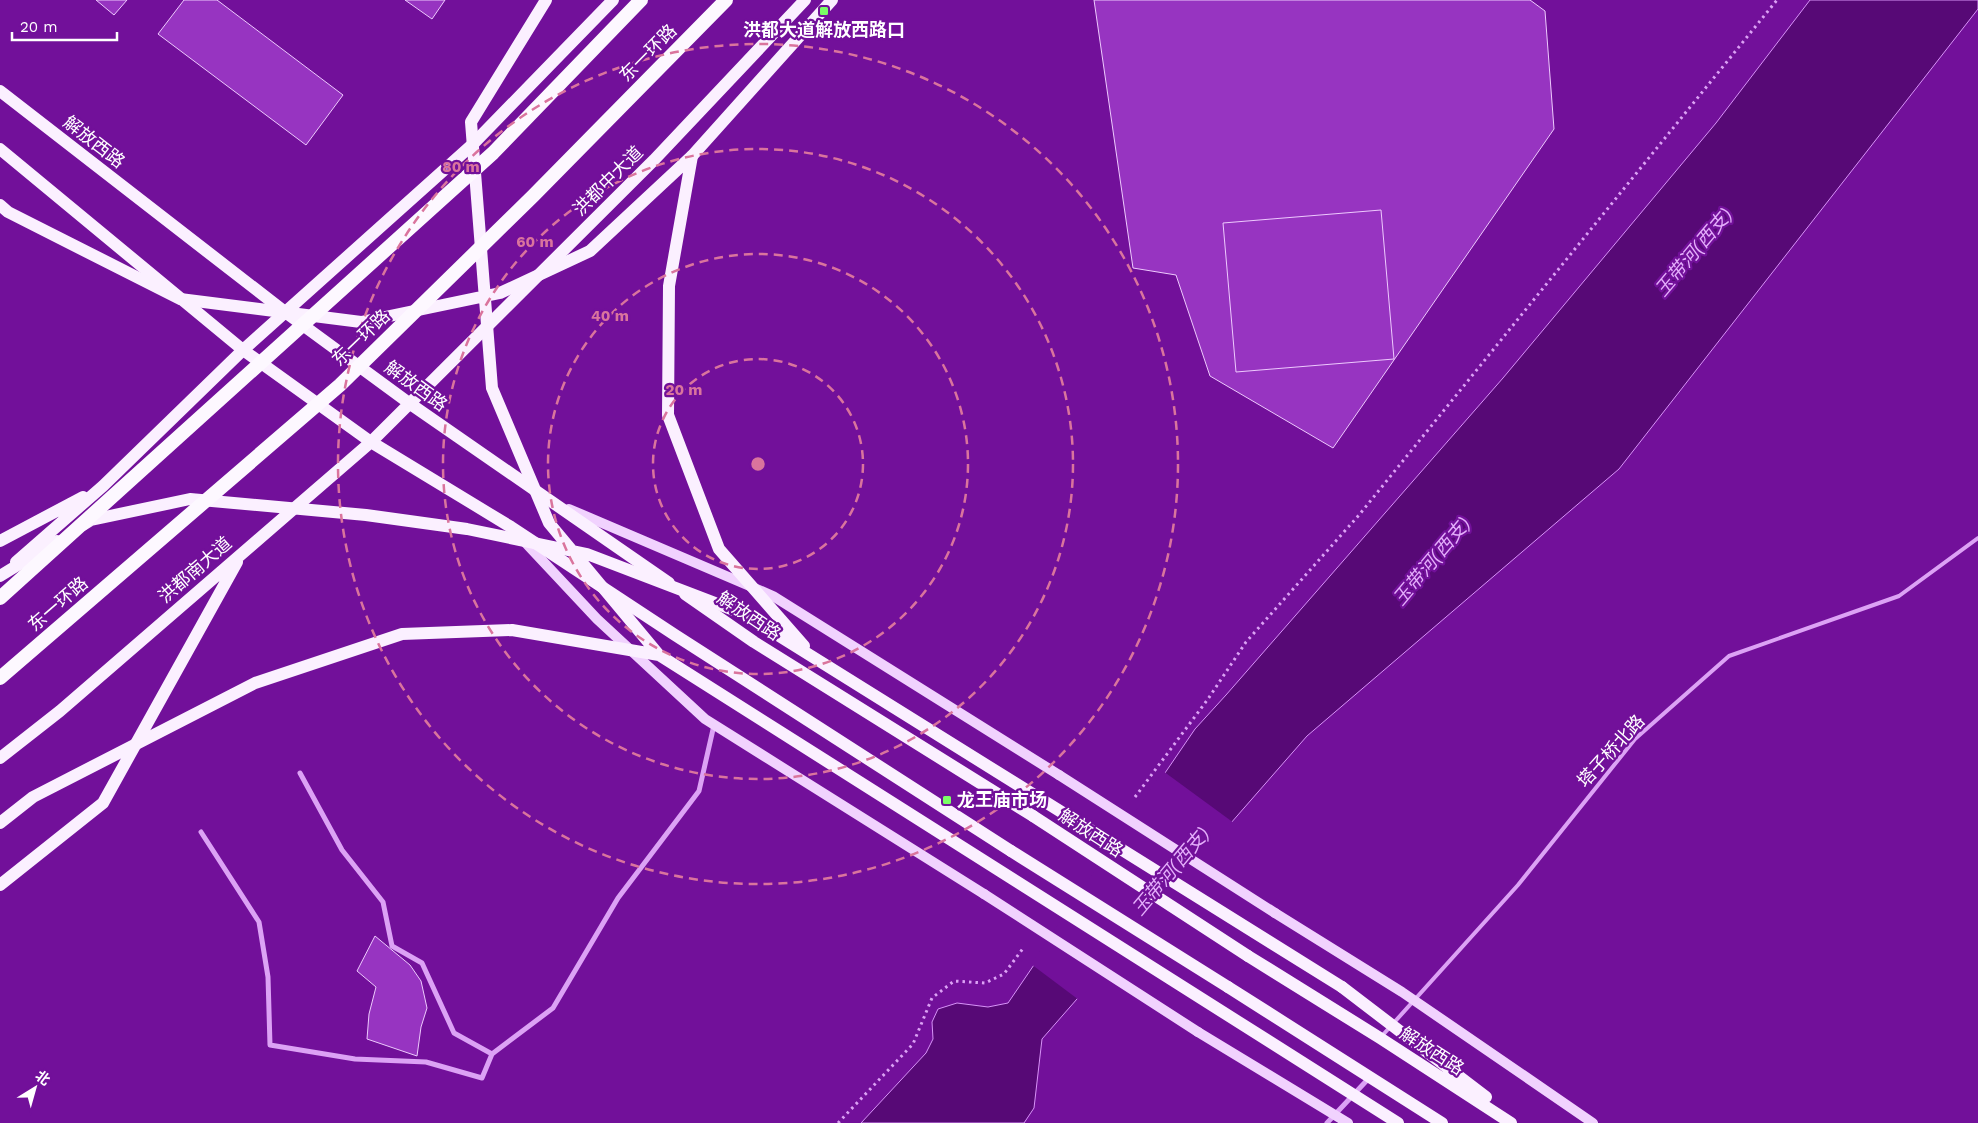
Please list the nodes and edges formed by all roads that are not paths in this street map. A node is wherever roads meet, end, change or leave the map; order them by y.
1 (546, 0) edge
2 (613, 0) edge
3 (641, 0) edge
4 (726, 0) edge
5 (805, 0) edge
6 (832, 0) edge
7 (0, 91) edge
8 (0, 149) edge
9 (692, 156) junction
10 (0, 206) edge
11 (285, 312) junction
12 (242, 350) junction
13 (409, 403) junction
14 (371, 442) junction
15 (103, 486) junction
16 (554, 503) junction
17 (511, 527) junction
18 (1978, 538) edge
19 (0, 541) edge
20 (242, 552) junction
21 (0, 576) edge
22 (0, 598) edge
23 (659, 654) junction
24 (814, 657) junction
25 (0, 678) edge
26 (714, 724) junction
27 (0, 758) edge
28 (300, 772) dead end
29 (0, 823) edge
30 (201, 832) dead end
31 (0, 884) edge
32 (1414, 1001) junction
33 (1391, 1026) junction
34 (1380, 1038) junction
35 (492, 1054) junction
36 (1371, 1077) junction
37 (1335, 1115) junction
38 (1326, 1123) edge
39 (1348, 1123) edge
40 (1398, 1123) edge
41 (1442, 1123) edge
42 (1511, 1123) edge
43 (1519, 1123) edge
44 (1593, 1123) edge

1 - 23 main road, bridge
2 - 11 main road
3 - 22 highway, bridge
4 - 25 highway, 东一环路, bridge
5 - 13 main road, 洪都中大道
6 - 9 main road
7 - 11 main road, 解放西路
8 - 12 main road
9 - 10 main road, bridge
9 - 24 main road, bridge
11 - 12 main road
11 - 13 main road, 解放西路
12 - 14 main road
12 - 15 main road
13 - 14 main road, 洪都南大道
13 - 16 main road, 解放西路
14 - 17 main road
14 - 20 main road, 洪都南大道
15 - 19 main road
15 - 21 main road
16 - 32 main road, bridge
16 - 34 main road, 解放西路, bridge
17 - 26 main road
17 - 36 main road, bridge
18 - 32 lane, 塔子桥北路
20 - 27 main road, 洪都南大道
20 - 31 main road
21 - 24 main road, bridge
23 - 29 main road, bridge
23 - 40 main road, bridge
24 - 33 main road, bridge
26 - 35 street
26 - 37 main road, bridge
28 - 35 street
30 - 35 street
32 - 33 lane, 塔子桥北路
32 - 44 main road
33 - 34 lane, 塔子桥北路
33 - 43 main road
34 - 42 main road, 解放西路
36 - 37 street
36 - 41 main road
37 - 38 street
37 - 39 main road

